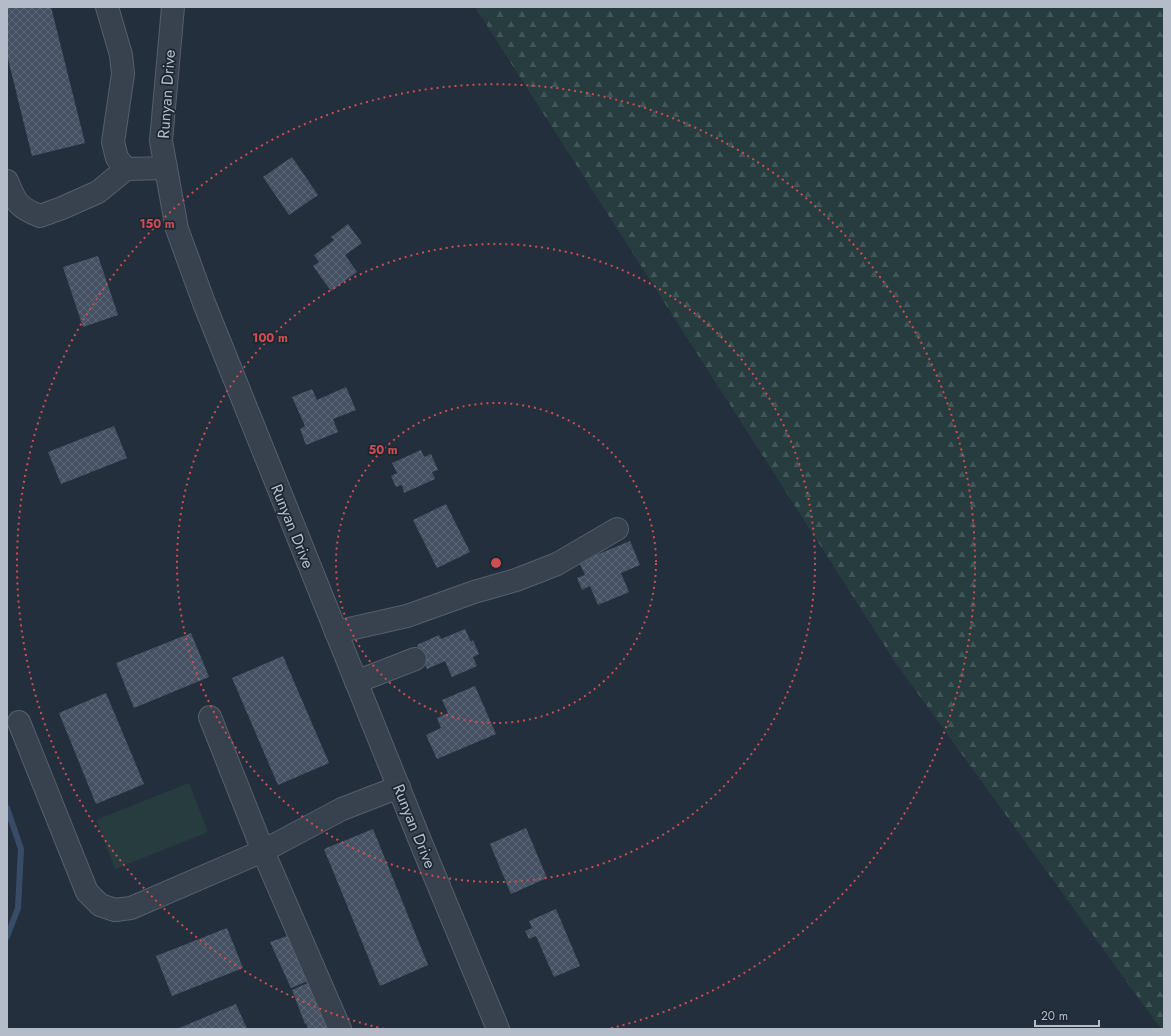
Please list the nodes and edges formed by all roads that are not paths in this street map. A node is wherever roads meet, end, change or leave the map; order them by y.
1 (107, 7) edge
2 (173, 7) edge
3 (166, 168) junction
4 (126, 169) junction
5 (7, 181) edge
6 (617, 529) dead end
7 (336, 632) junction
8 (416, 659) dead end
9 (356, 682) junction
10 (210, 717) dead end
11 (19, 722) dead end
12 (399, 787) junction
13 (263, 850) junction
14 (340, 1029) edge
15 (498, 1029) edge

1 - 4 street
2 - 3 street, Runyan Drive
3 - 4 street
3 - 7 street, Runyan Drive
4 - 5 street
6 - 7 street
7 - 9 street, Runyan Drive
8 - 9 street
9 - 12 street, Runyan Drive
10 - 13 street
11 - 13 street
12 - 13 street
12 - 15 street, Runyan Drive
13 - 14 street

